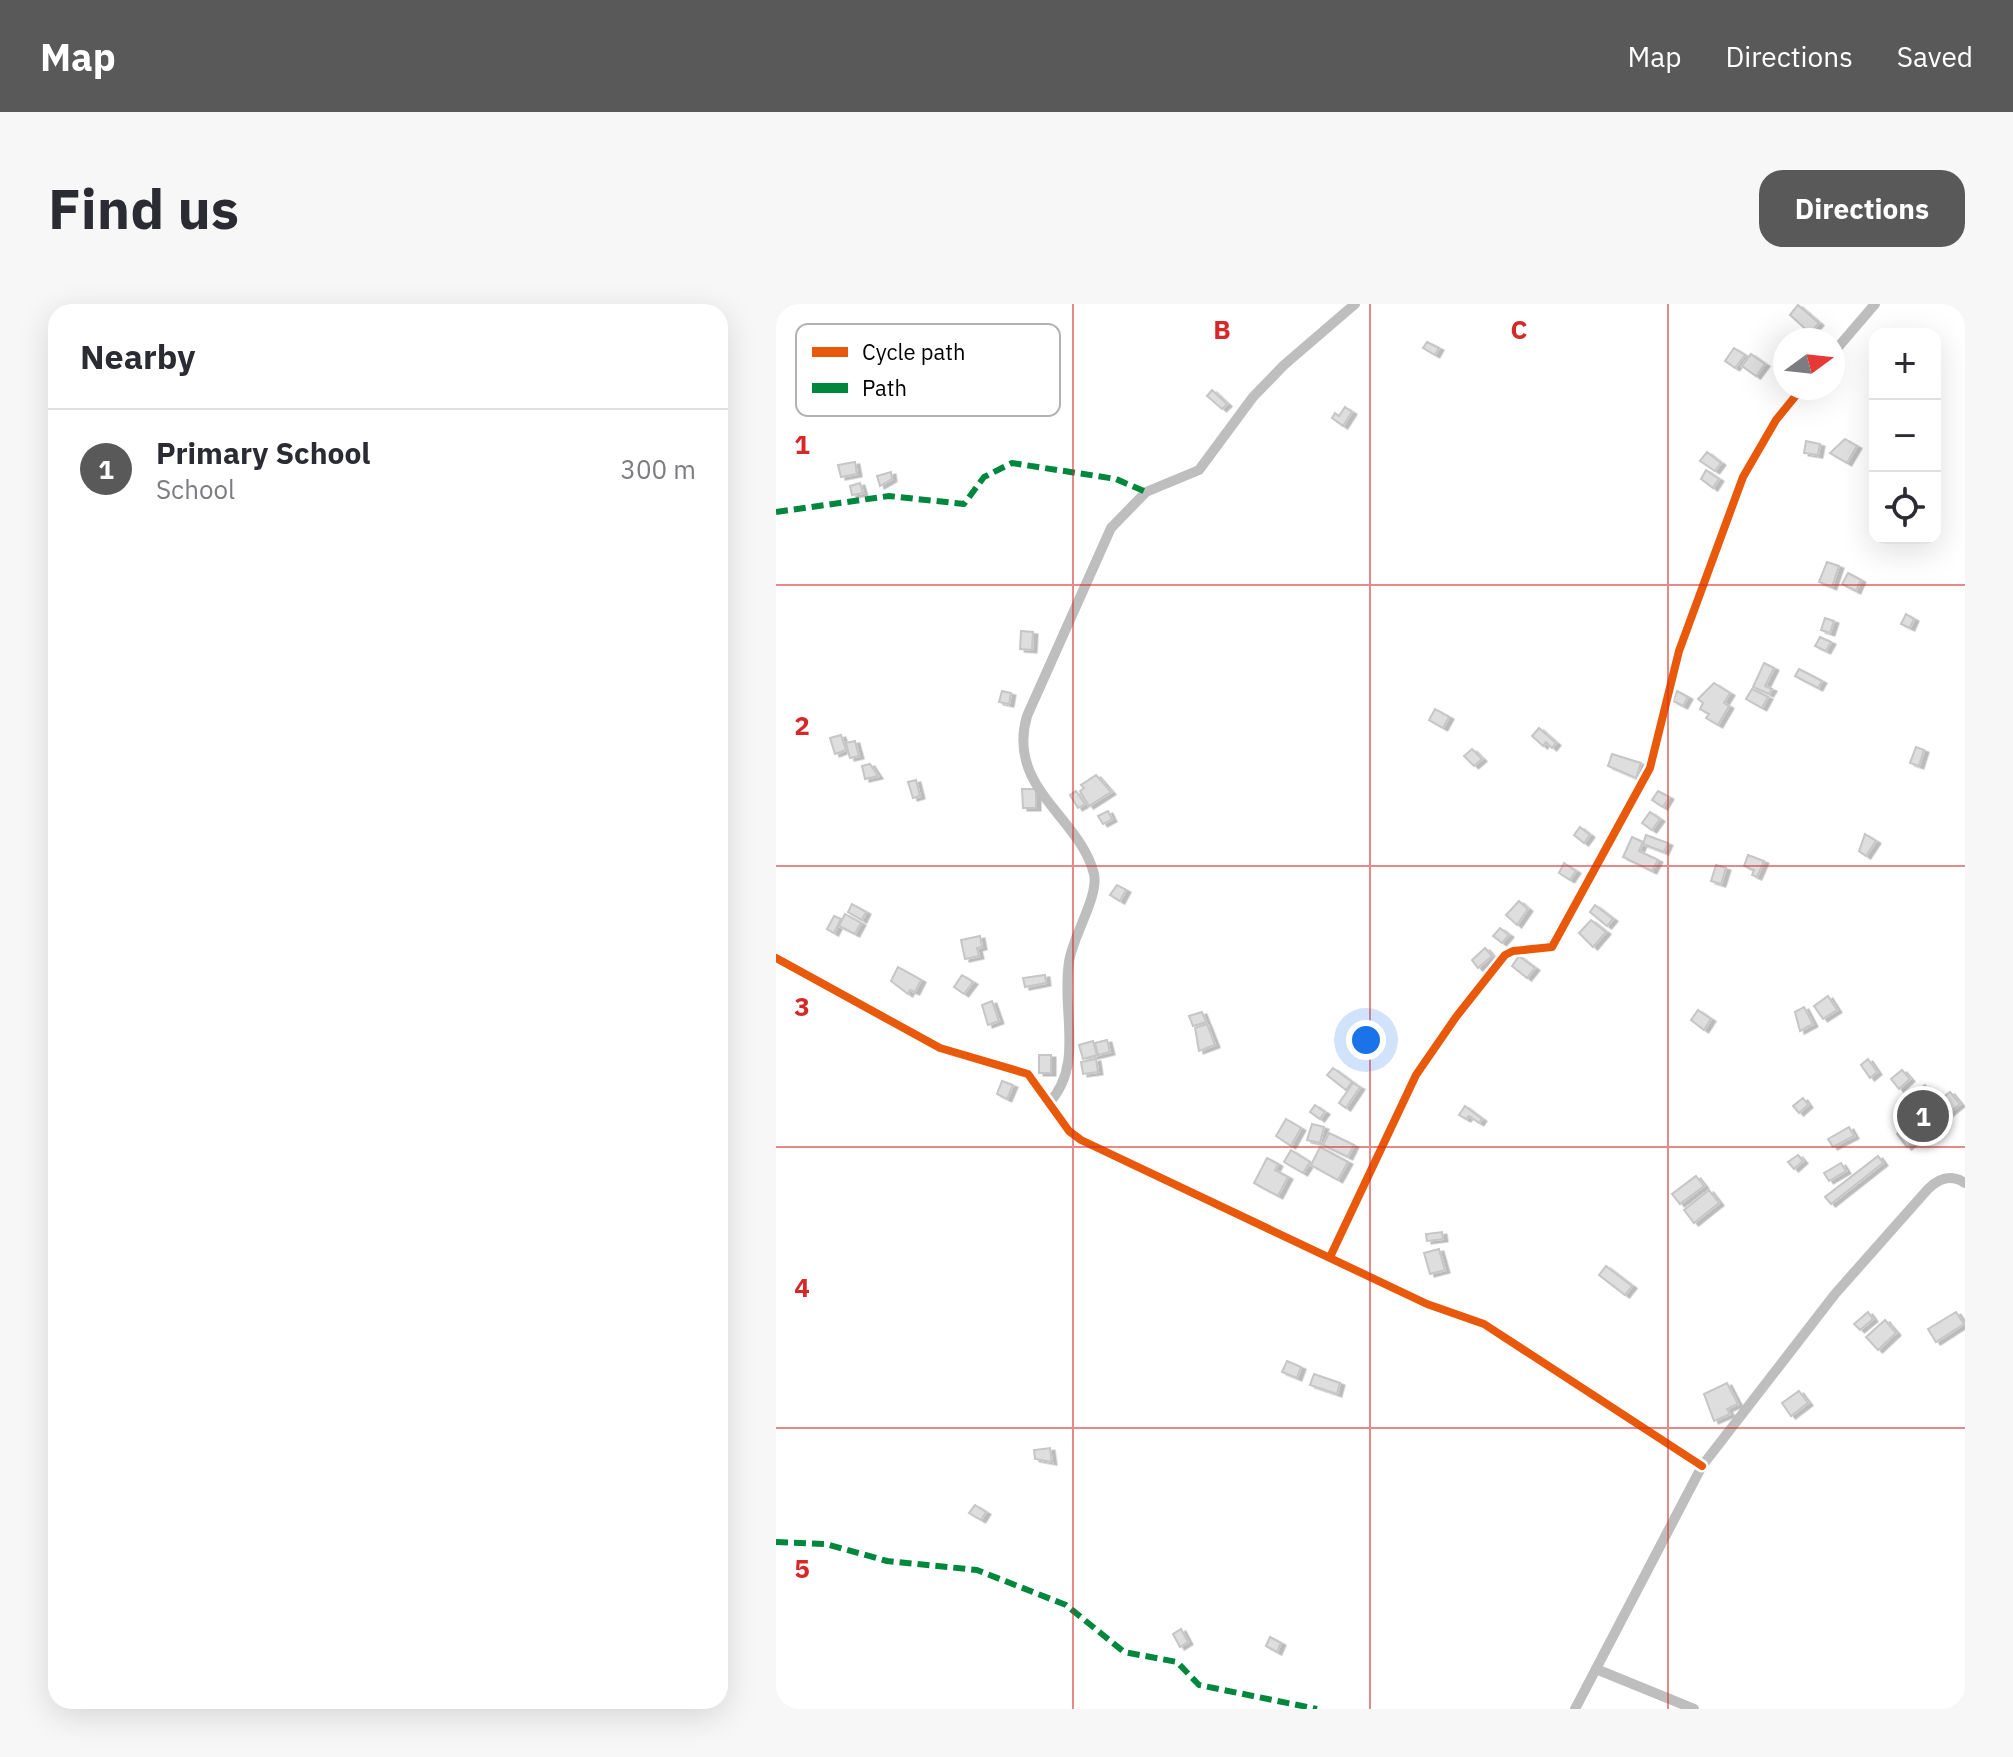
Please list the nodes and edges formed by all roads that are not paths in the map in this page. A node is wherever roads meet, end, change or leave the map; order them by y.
1 (1355, 304) edge
2 (1875, 304) edge
3 (1845, 339) edge
4 (1793, 400) edge
5 (776, 958) edge
6 (1049, 1103) junction
7 (1965, 1183) edge
8 (1330, 1257) junction
9 (1702, 1466) junction
10 (1596, 1669) junction
11 (1575, 1709) edge
12 (1694, 1709) edge

1 - 6 street
2 - 3 street
4 - 8 street
5 - 6 street
6 - 8 street
7 - 9 street
8 - 9 street
9 - 10 street
10 - 11 street
10 - 12 street

